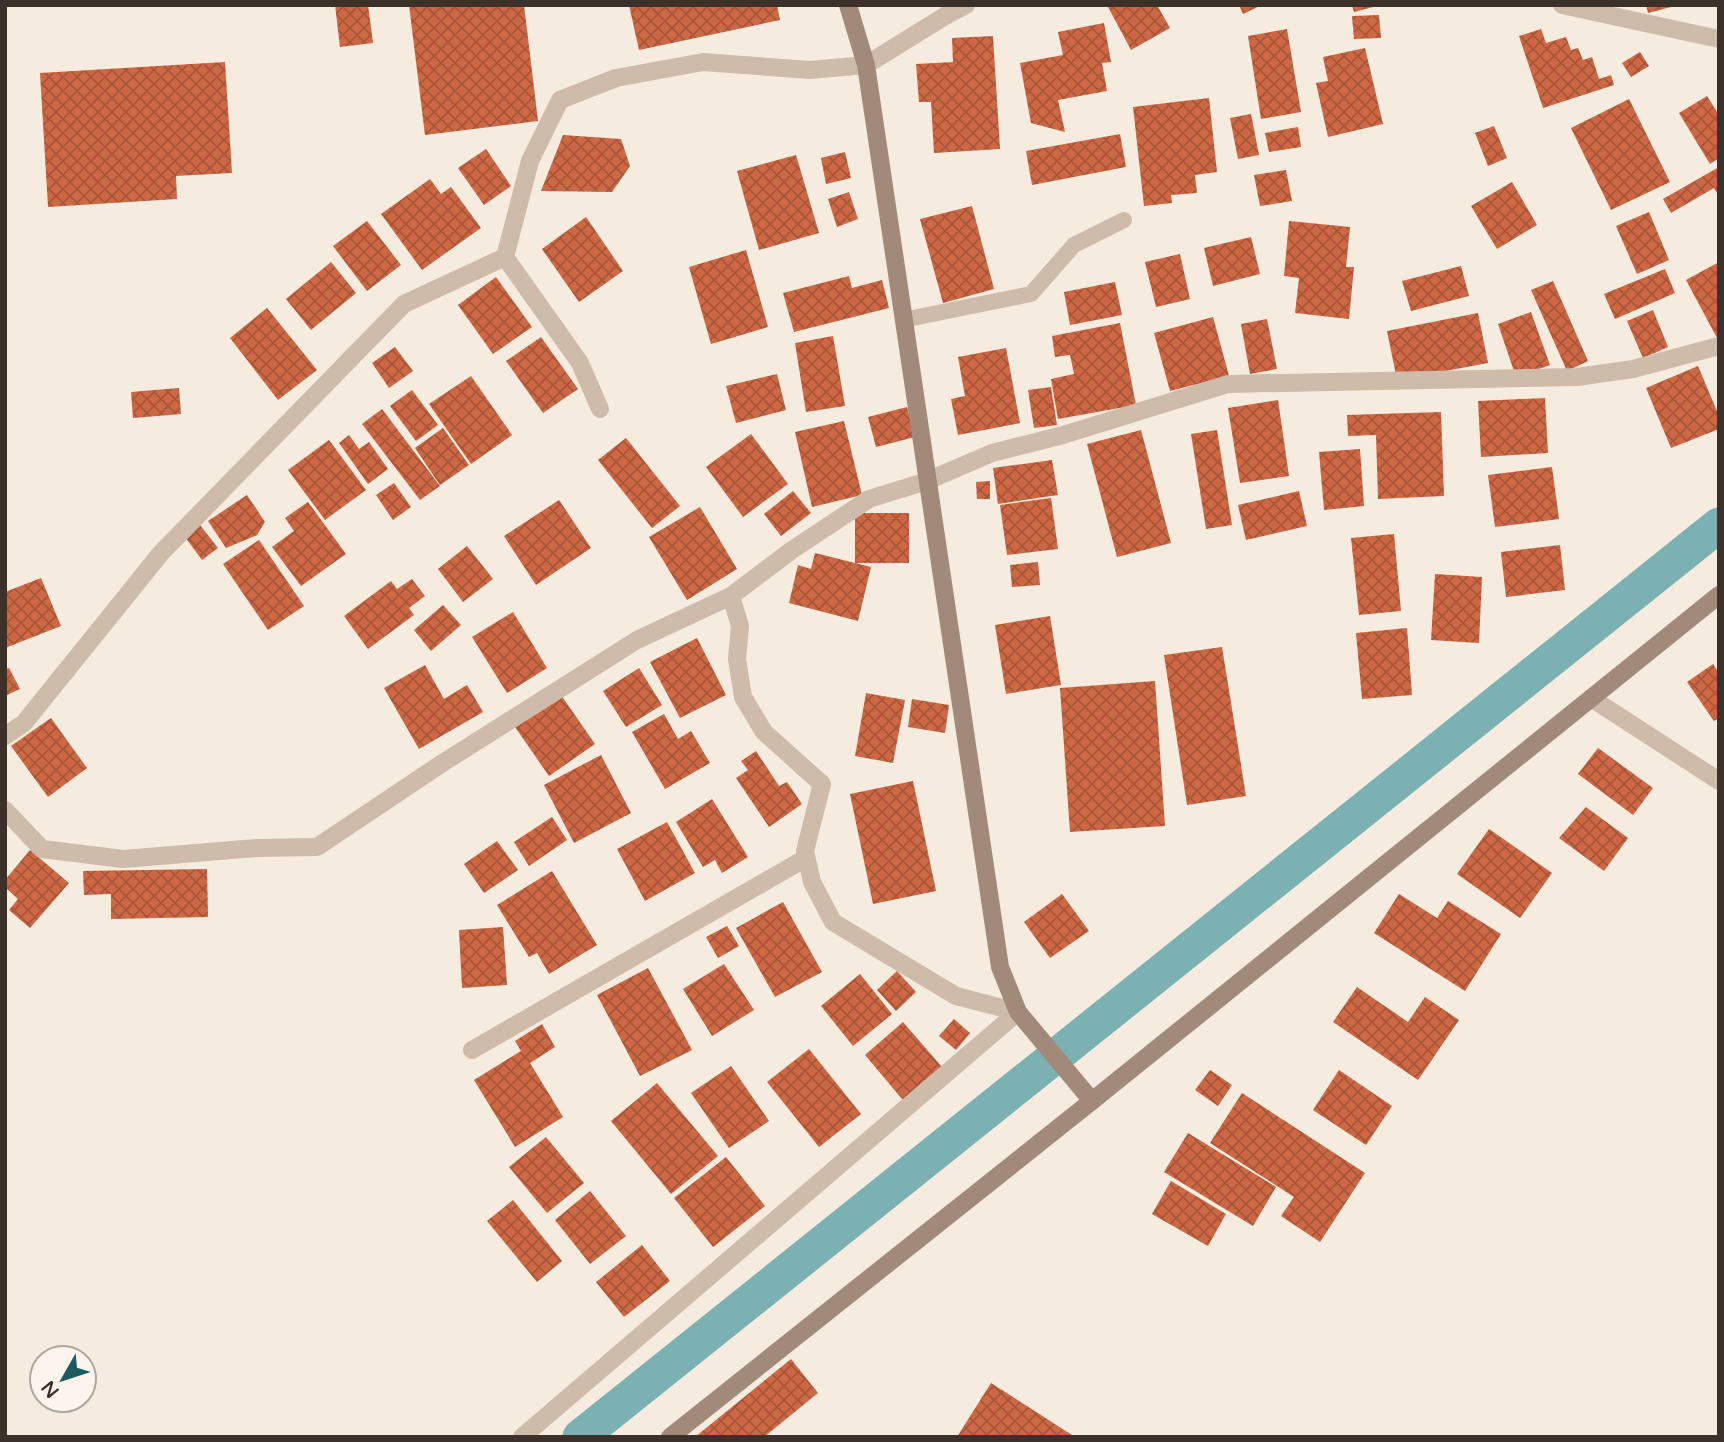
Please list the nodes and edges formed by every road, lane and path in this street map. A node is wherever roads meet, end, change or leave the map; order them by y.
1 (848, 5) edge
2 (966, 5) edge
3 (1562, 5) edge
4 (1719, 39) edge
5 (866, 65) junction
6 (1124, 220) dead end
7 (505, 257) junction
8 (903, 320) junction
9 (1719, 346) edge
10 (600, 409) dead end
11 (927, 481) junction
12 (731, 596) junction
13 (1719, 596) edge
14 (1591, 698) junction
15 (5, 736) edge
16 (1719, 781) edge
17 (5, 810) edge
18 (806, 858) junction
19 (1018, 1012) junction
20 (472, 1050) dead end
21 (1092, 1101) junction
22 (522, 1437) edge
23 (670, 1437) edge

1 - 5 street
2 - 5 street
3 - 4 street
5 - 7 street
5 - 8 street
6 - 8 lane
7 - 10 street
7 - 15 street
8 - 11 street
9 - 11 street
11 - 12 street
11 - 19 street
12 - 17 street
12 - 18 street
13 - 14 street
14 - 16 street
14 - 21 street
18 - 19 street
18 - 20 street
19 - 21 street
19 - 22 street
21 - 23 street

